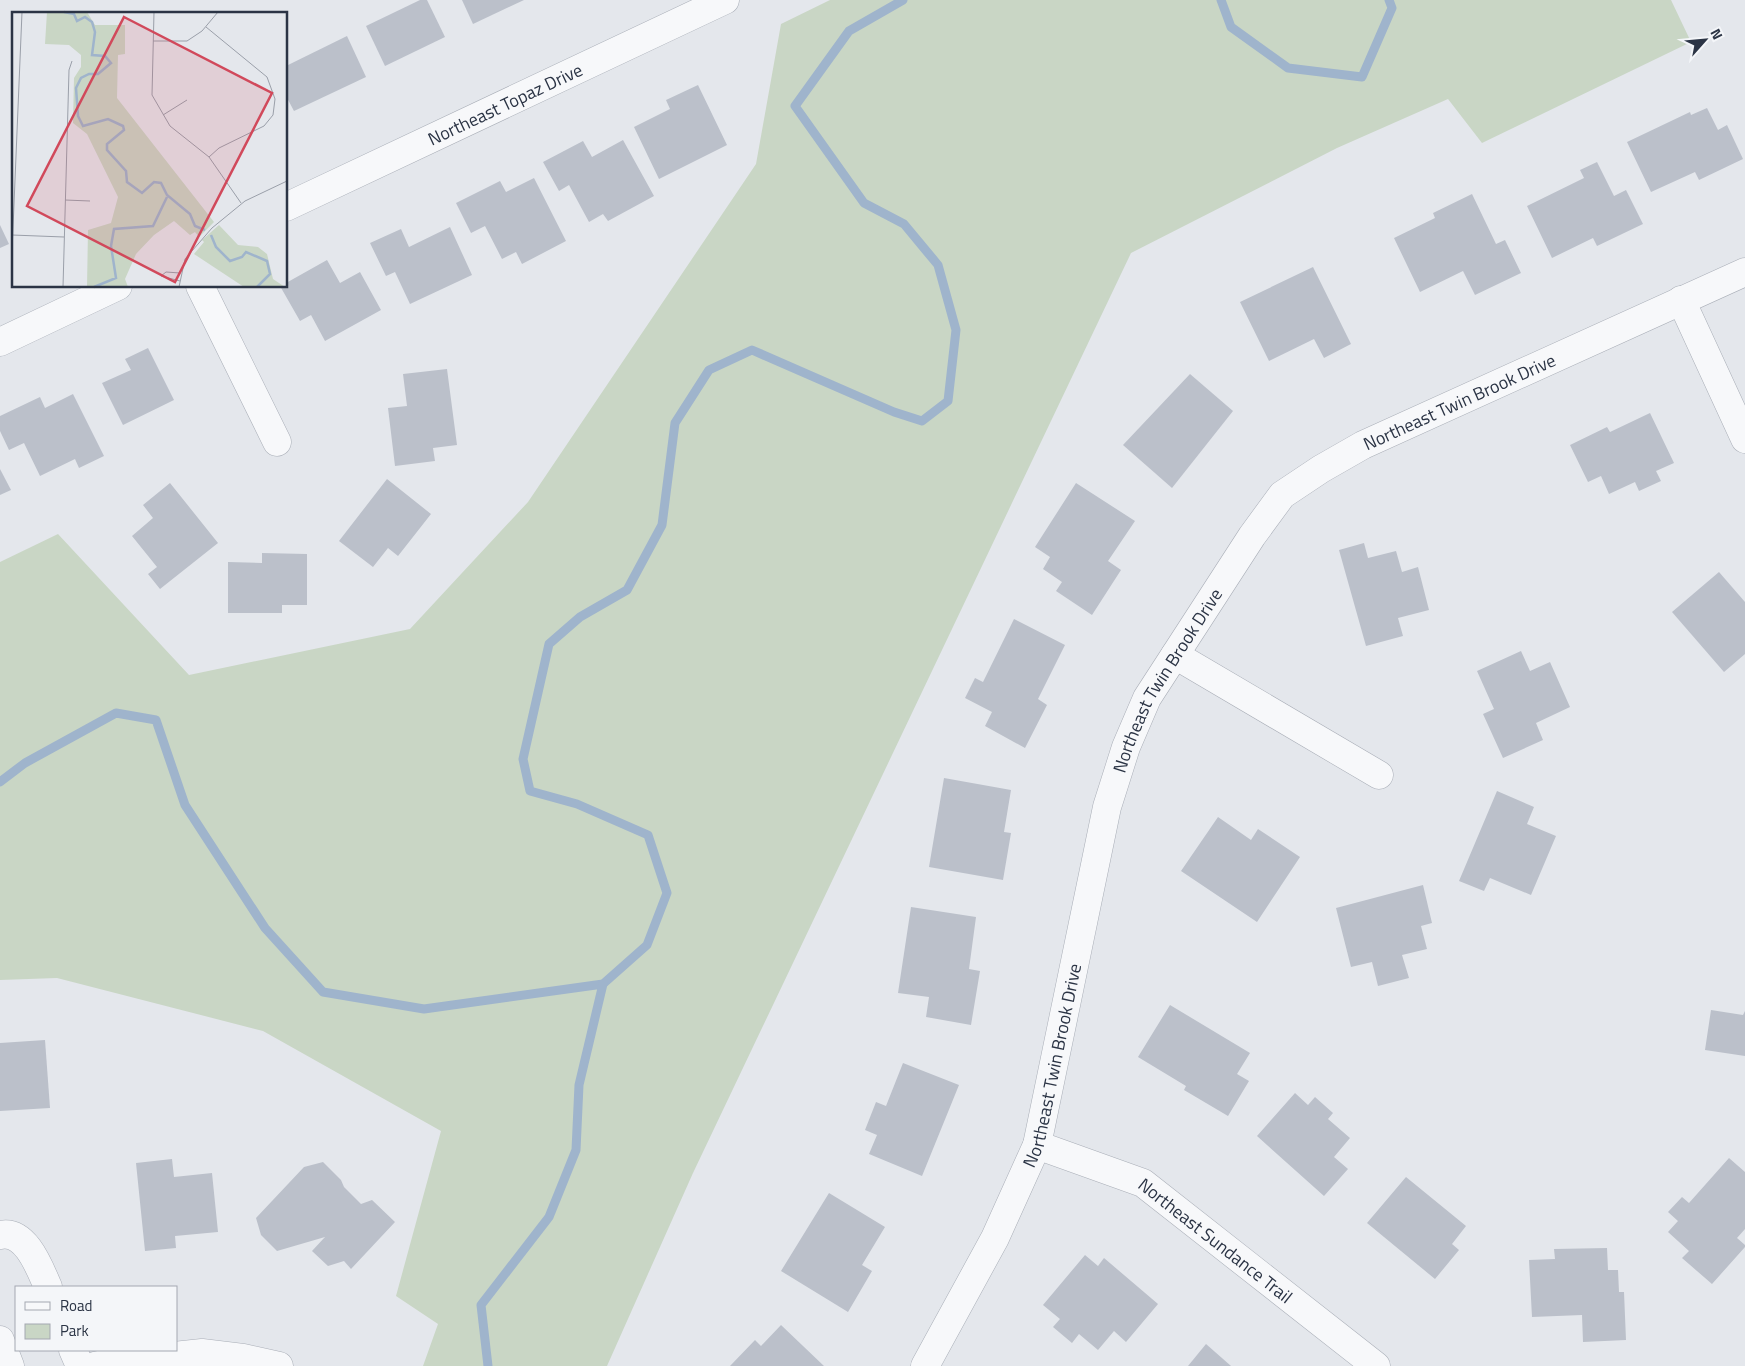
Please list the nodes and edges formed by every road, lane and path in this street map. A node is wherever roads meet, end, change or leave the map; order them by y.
1 (725, 0) edge
2 (288, 206) edge
3 (1745, 272) edge
4 (114, 288) edge
5 (201, 288) edge
6 (1681, 300) junction
7 (0, 342) edge
8 (1745, 439) edge
9 (277, 442) dead end
10 (1175, 655) junction
11 (1379, 775) dead end
12 (1037, 1145) junction
13 (0, 1236) edge
14 (48, 1286) edge
15 (0, 1340) edge
16 (73, 1351) edge
17 (10, 1366) edge
18 (80, 1366) edge
19 (95, 1366) edge
20 (279, 1366) edge
21 (925, 1366) edge
22 (1376, 1366) edge

1 - 2 street, Northeast Topaz Drive
3 - 6 street, Northeast Twin Brook Drive
4 - 7 street
5 - 9 street
6 - 8 street
6 - 10 street, Northeast Twin Brook Drive
10 - 11 street
10 - 12 street, Northeast Twin Brook Drive
12 - 21 street, Northeast Twin Brook Drive
12 - 22 street, Northeast Sundance Trail
13 - 14 street
15 - 17 street
16 - 18 street
19 - 20 street

